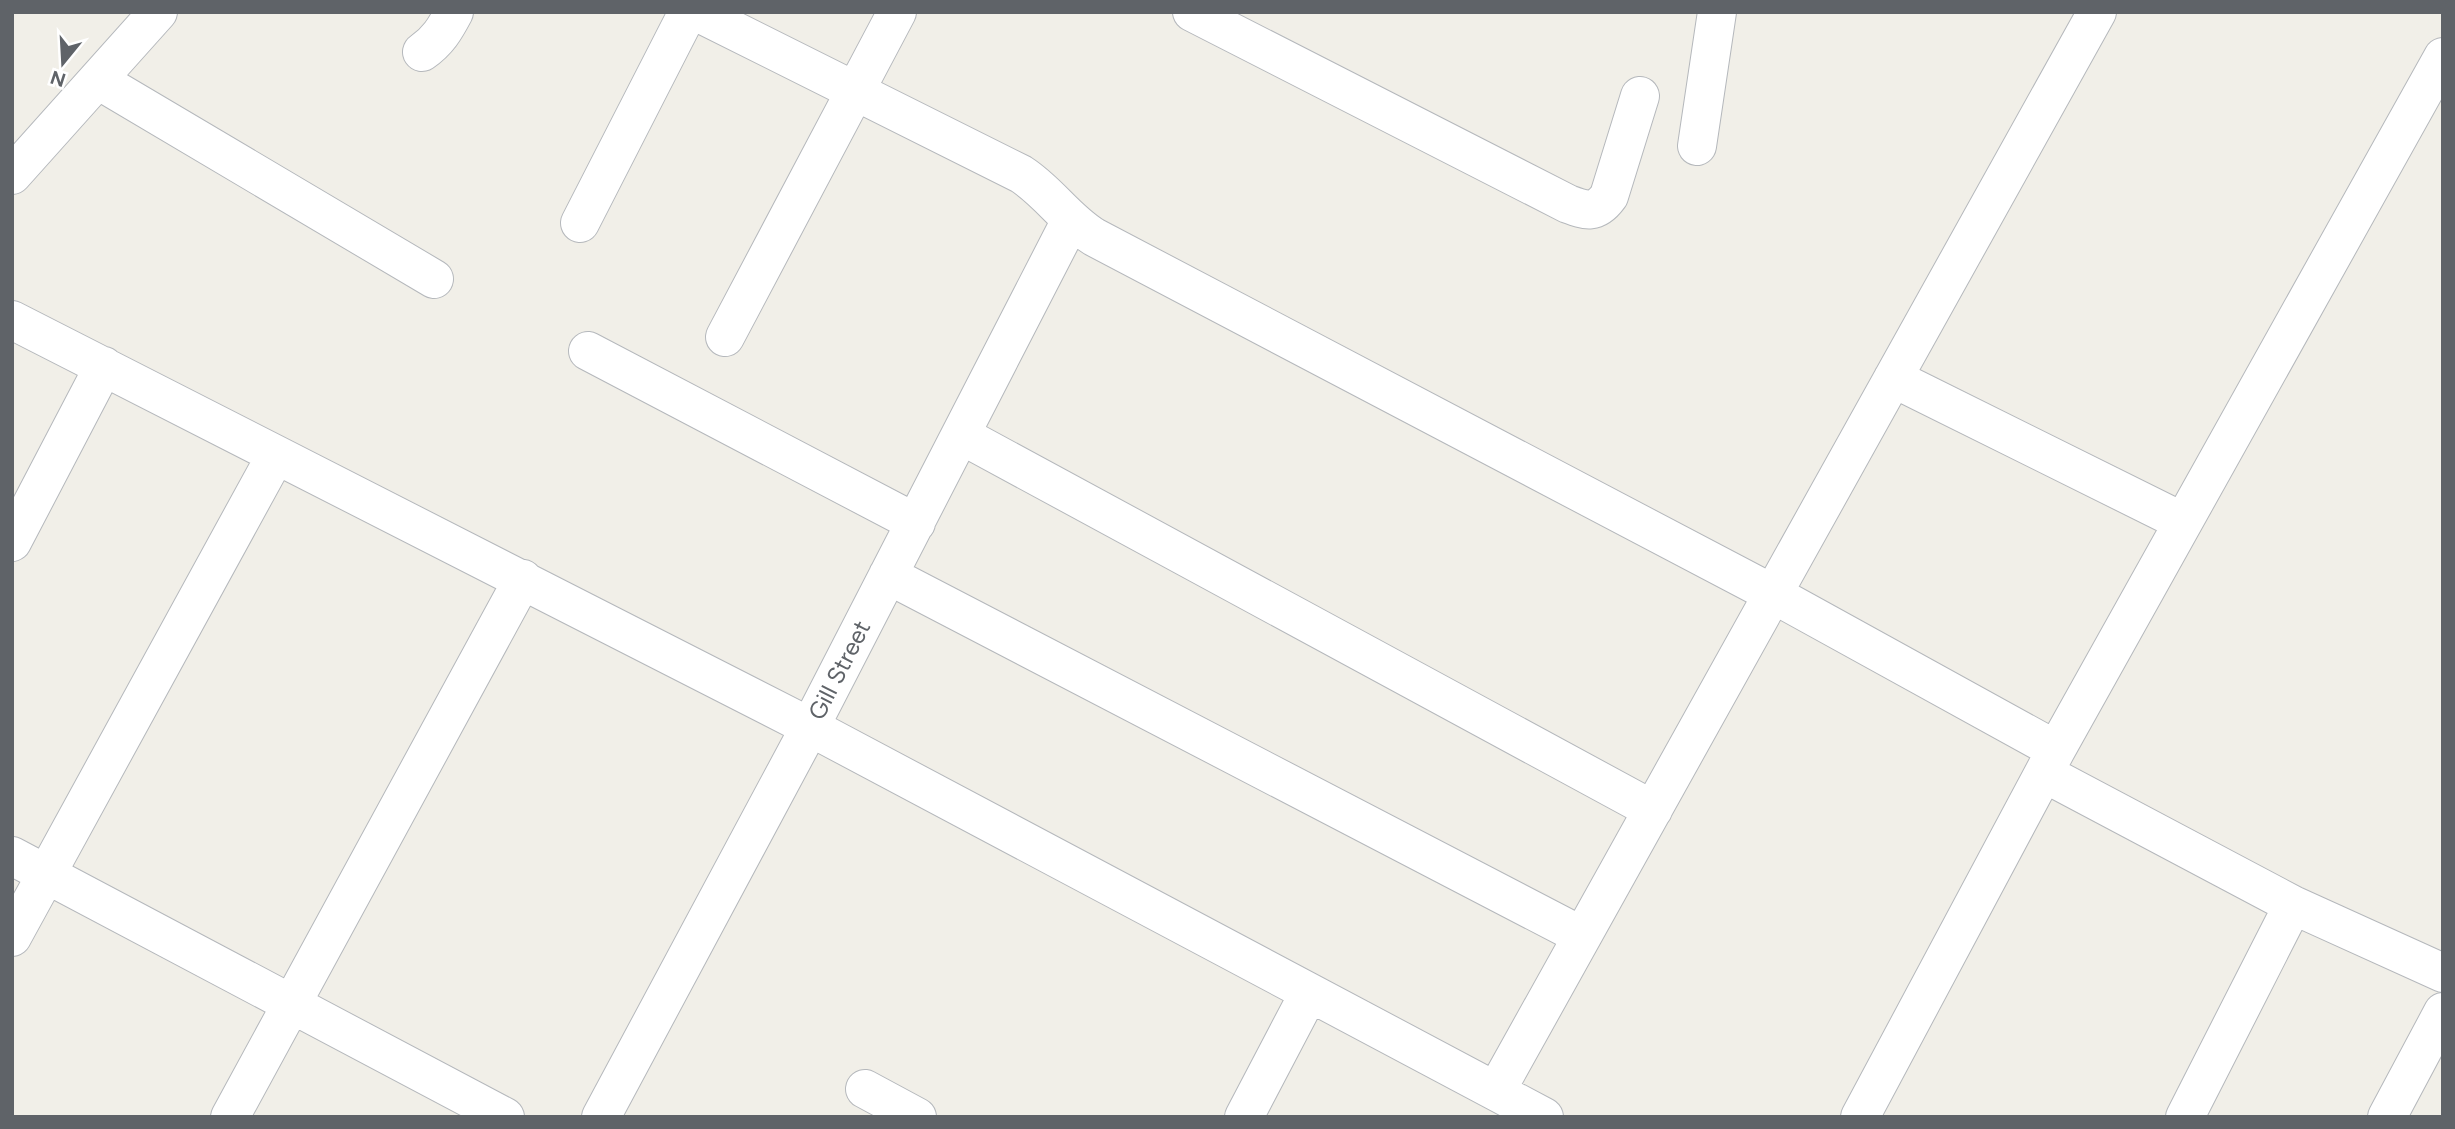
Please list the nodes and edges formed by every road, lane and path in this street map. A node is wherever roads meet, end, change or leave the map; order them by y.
1 (158, 12) edge
2 (454, 12) edge
3 (688, 12) edge
4 (697, 12) edge
5 (897, 12) edge
6 (1192, 12) edge
7 (1717, 12) edge
8 (2097, 12) edge
9 (422, 52) dead end
10 (2443, 57) edge
11 (98, 80) junction
12 (855, 90) junction
13 (1640, 96) dead end
14 (1697, 146) dead end
15 (12, 175) edge
16 (1071, 220) junction
17 (580, 223) dead end
18 (434, 279) dead end
19 (12, 320) edge
20 (725, 337) dead end
21 (588, 351) dead end
22 (104, 366) junction
23 (1893, 378) junction
24 (961, 435) junction
25 (276, 455) junction
26 (2183, 522) junction
27 (916, 523) junction
28 (12, 542) edge
29 (888, 575) junction
30 (523, 579) junction
31 (1773, 593) junction
32 (810, 727) junction
33 (2050, 761) junction
34 (1653, 810) junction
35 (12, 856) edge
36 (48, 874) junction
37 (2293, 905) junction
38 (1582, 936) junction
39 (12, 937) edge
40 (2443, 974) edge
41 (1310, 993) junction
42 (291, 1006) junction
43 (2442, 1017) edge
44 (865, 1089) dead end
45 (1496, 1091) junction
46 (230, 1117) edge
47 (505, 1117) edge
48 (601, 1117) edge
49 (917, 1117) edge
50 (1244, 1117) edge
51 (1544, 1117) edge
52 (1860, 1117) edge
53 (2185, 1117) edge
54 (2387, 1117) edge

1 - 11 street
2 - 9 street
3 - 17 street
4 - 12 street
5 - 12 street
6 - 13 street
7 - 14 street
8 - 23 street
10 - 26 street
11 - 15 street
11 - 18 street
12 - 16 street
12 - 20 street
16 - 24 street, Gill Street
16 - 31 street
19 - 22 street
21 - 27 street
22 - 25 street
22 - 28 street
23 - 26 street
23 - 31 street
24 - 27 street, Gill Street
24 - 34 street
25 - 30 street
25 - 36 street
26 - 33 street
27 - 29 street, Gill Street
29 - 32 street, Gill Street
29 - 38 street
30 - 32 street
30 - 42 street
31 - 33 street
31 - 34 street
32 - 41 street
32 - 48 street, Gill Street
33 - 37 street
33 - 52 street
34 - 38 street
35 - 36 street
36 - 39 street
36 - 42 street
37 - 40 street
37 - 53 street
38 - 45 street
41 - 45 street
41 - 50 street
42 - 46 street
42 - 47 street
43 - 54 street
44 - 49 street
45 - 51 street

